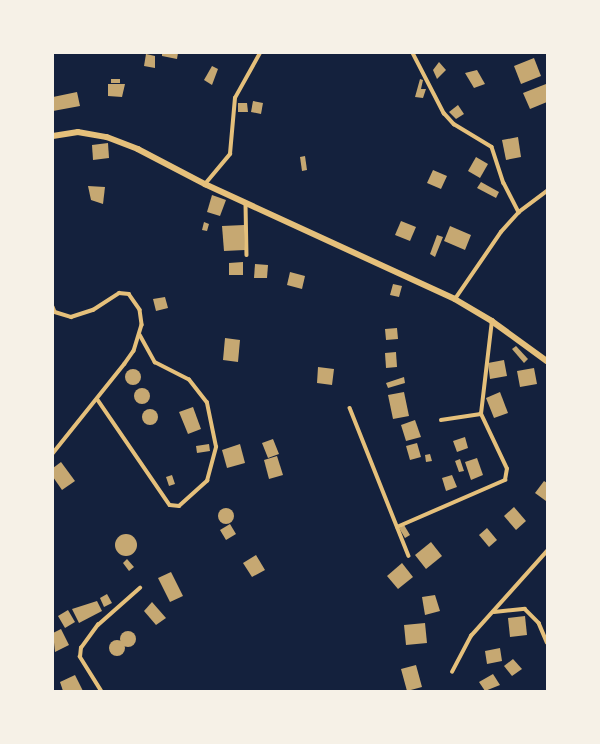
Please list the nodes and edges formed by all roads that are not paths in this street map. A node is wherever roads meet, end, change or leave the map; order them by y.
1 (260, 53) edge
2 (413, 53) edge
3 (53, 136) edge
4 (205, 184) junction
5 (547, 191) edge
6 (246, 204) junction
7 (519, 212) junction
8 (247, 255) dead end
9 (455, 299) junction
10 (53, 307) edge
11 (492, 321) junction
12 (140, 336) junction
13 (547, 361) edge
14 (98, 400) junction
15 (350, 408) dead end
16 (481, 414) junction
17 (441, 420) dead end
18 (53, 454) edge
19 (398, 527) junction
20 (547, 551) edge
21 (409, 556) dead end
22 (140, 588) dead end
23 (494, 612) junction
24 (547, 642) edge
25 (452, 672) dead end
26 (101, 691) edge

1 - 4 street
2 - 7 street
3 - 4 main road
4 - 6 main road
5 - 7 street
6 - 8 street
6 - 9 main road
7 - 9 street
9 - 11 main road
10 - 12 street
11 - 13 main road
11 - 16 street
12 - 14 street
12 - 14 street
14 - 18 street
15 - 19 street
16 - 17 street
16 - 19 street
19 - 21 street
20 - 23 street
22 - 26 street
23 - 24 street
23 - 25 street

